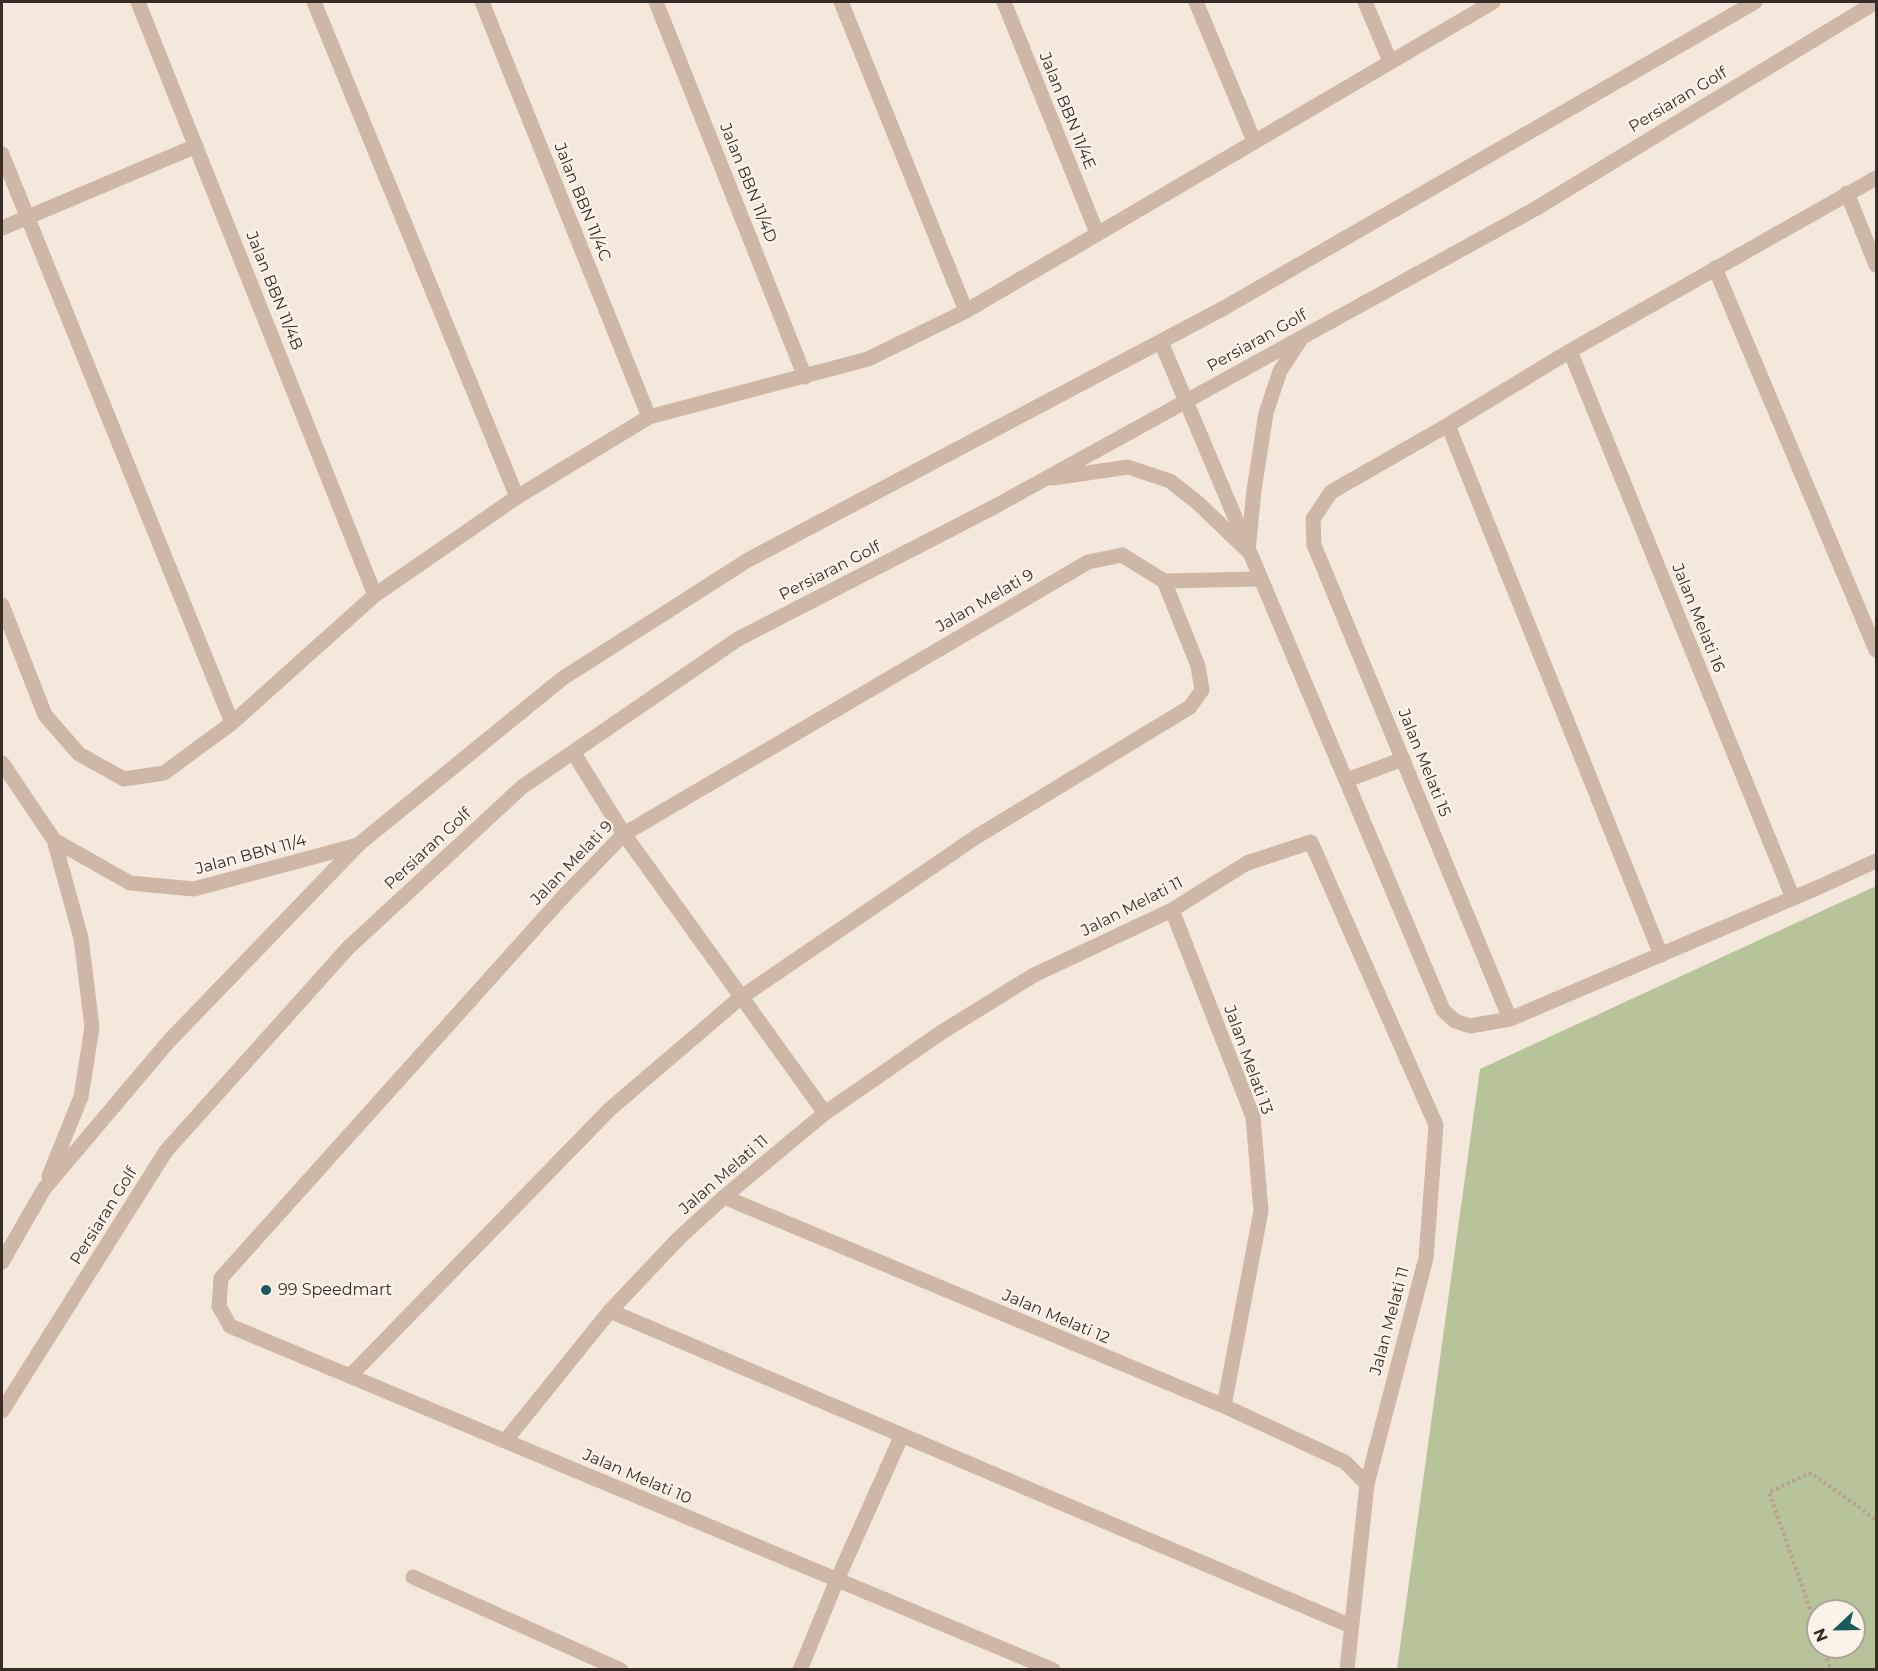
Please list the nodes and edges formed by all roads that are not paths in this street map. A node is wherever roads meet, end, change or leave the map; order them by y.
1 (138, 2) edge
2 (314, 2) edge
3 (482, 2) edge
4 (656, 2) edge
5 (841, 2) edge
6 (1004, 2) edge
7 (1196, 2) edge
8 (1365, 2) edge
9 (1493, 2) edge
10 (1755, 2) edge
11 (1876, 2) edge
12 (1390, 61) junction
13 (1254, 141) junction
14 (196, 146) junction
15 (2, 154) edge
16 (1876, 178) edge
17 (1847, 193) junction
18 (27, 217) junction
19 (2, 228) edge
20 (1097, 233) junction
21 (1876, 265) edge
22 (1715, 268) junction
23 (966, 311) junction
24 (1302, 337) junction
25 (1161, 342) junction
26 (1570, 351) junction
27 (805, 377) junction
28 (1185, 401) junction
29 (649, 417) junction
30 (1448, 425) junction
31 (1044, 480) junction
32 (517, 497) junction
33 (1248, 551) junction
34 (1259, 579) junction
35 (1164, 581) junction
36 (375, 595) junction
37 (2, 605) edge
38 (1876, 650) edge
39 (232, 723) junction
40 (573, 752) junction
41 (1403, 759) junction
42 (2, 763) edge
43 (1347, 780) junction
44 (624, 834) junction
45 (54, 840) junction
46 (359, 844) junction
47 (1876, 861) edge
48 (1793, 898) junction
49 (1172, 910) junction
50 (1661, 955) junction
51 (740, 998) junction
52 (1510, 1019) junction
53 (825, 1113) junction
54 (44, 1189) junction
55 (724, 1197) junction
56 (2, 1262) edge
57 (219, 1306) joint
58 (610, 1311) junction
59 (350, 1376) junction
60 (1224, 1406) junction
61 (2, 1411) edge
62 (902, 1435) junction
63 (505, 1441) junction
64 (1367, 1484) junction
65 (412, 1577) dead end
66 (837, 1580) junction
67 (1351, 1626) junction
68 (621, 1670) edge
69 (800, 1670) edge
70 (1053, 1670) edge
71 (1347, 1670) edge

1 - 14 street, Jalan BBN 11/4B
2 - 32 street
3 - 29 street, Jalan BBN 11/4C
4 - 27 street, Jalan BBN 11/4D
5 - 23 street
6 - 20 street, Jalan BBN 11/4E
7 - 13 street
8 - 12 street
9 - 12 street
10 - 25 street
11 - 24 street, Persiaran Golf
12 - 13 street
13 - 20 street
14 - 18 street
14 - 36 street, Jalan BBN 11/4B
15 - 18 street
16 - 17 street
17 - 21 street
17 - 22 street
18 - 19 street
18 - 39 street
20 - 23 street
22 - 26 street
22 - 38 street
23 - 27 street
24 - 28 street, Persiaran Golf
24 - 33 street
25 - 28 street
25 - 46 street
26 - 30 street
26 - 48 street, Jalan Melati 16
27 - 29 street
28 - 31 street, Persiaran Golf
28 - 33 street
29 - 32 street
30 - 41 street, Jalan Melati 15
30 - 50 street
31 - 33 street
31 - 40 street, Persiaran Golf
32 - 36 street
33 - 34 street
34 - 35 street
34 - 43 street
35 - 44 street, Jalan Melati 9
35 - 51 street
36 - 39 street
37 - 39 street
40 - 44 street
40 - 61 street, Persiaran Golf
41 - 43 street
41 - 52 street, Jalan Melati 15
42 - 45 street, Jalan BBN 11/4
43 - 52 street
44 - 51 street
44 - 57 street, Jalan Melati 9
45 - 46 street, Jalan BBN 11/4
45 - 54 street, Jalan BBN 11/4
46 - 54 street
47 - 48 street
48 - 50 street
49 - 53 street, Jalan Melati 11
49 - 60 street, Jalan Melati 13
49 - 64 street, Jalan Melati 11
50 - 52 street
51 - 53 street
51 - 59 street
53 - 55 street, Jalan Melati 11
54 - 56 street
55 - 58 street, Jalan Melati 11
55 - 60 street, Jalan Melati 12
57 - 59 street, Jalan Melati 10
58 - 62 street
58 - 63 street, Jalan Melati 11
59 - 63 street, Jalan Melati 10
60 - 64 street, Jalan Melati 12
62 - 66 street
62 - 67 street
63 - 66 street, Jalan Melati 10
64 - 67 street
65 - 68 street
66 - 69 street
66 - 70 street, Jalan Melati 10
67 - 71 street

